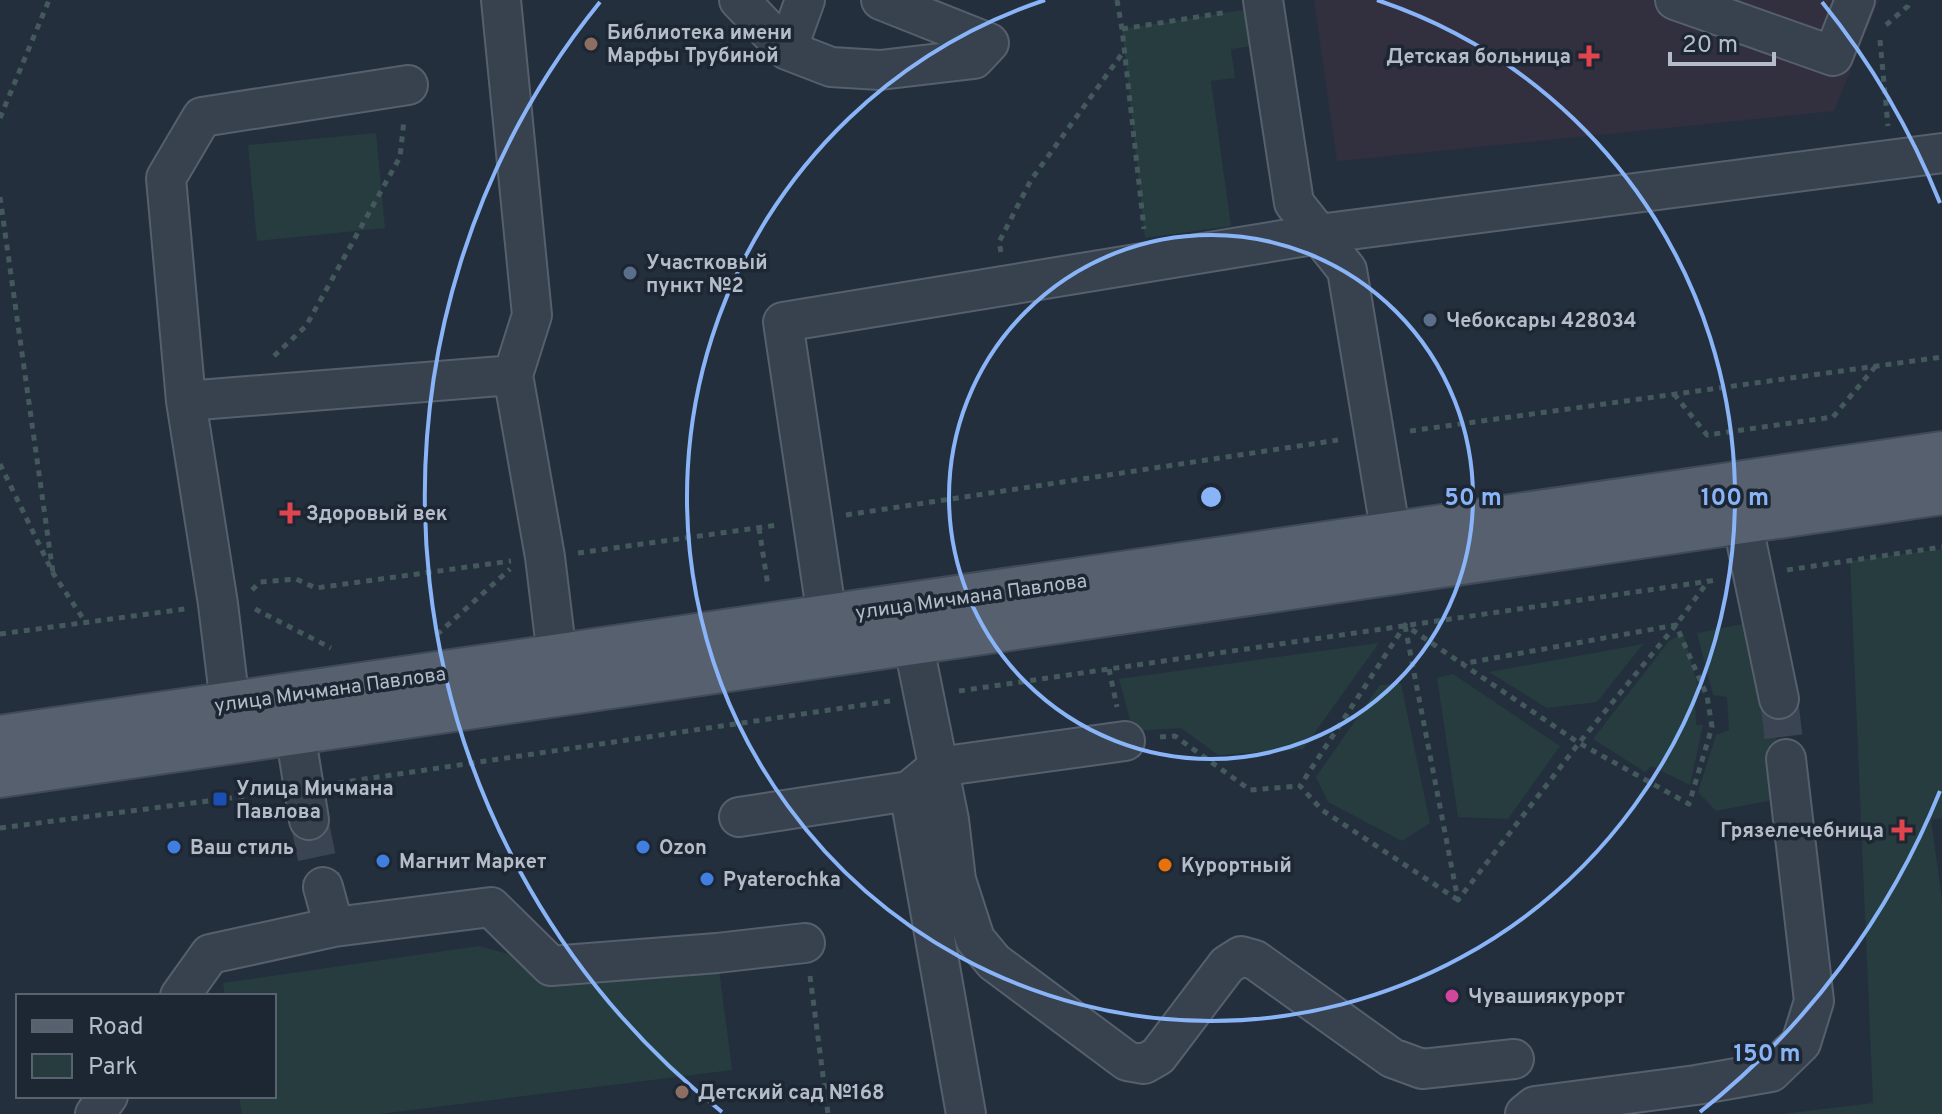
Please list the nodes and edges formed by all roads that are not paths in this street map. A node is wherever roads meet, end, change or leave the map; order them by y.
1 (501, 0) edge
2 (739, 0) edge
3 (805, 0) edge
4 (881, 0) edge
5 (1675, 0) edge
6 (1855, 0) edge
7 (1264, 3) edge
8 (787, 50) junction
9 (408, 85) road end
10 (1942, 153) edge
11 (1319, 234) junction
12 (513, 375) junction
13 (186, 401) junction
14 (1942, 454) edge
15 (1942, 492) edge
16 (1742, 521) junction
17 (1395, 553) junction
18 (827, 617) junction
19 (910, 624) junction
20 (561, 674) junction
21 (1779, 699) tunnel mouth
22 (233, 722) junction
23 (295, 732) junction
24 (0, 738) edge
25 (1125, 741) road end
26 (1786, 759) tunnel mouth
27 (938, 767) junction
28 (0, 775) edge
29 (909, 791) junction
30 (307, 804) tunnel mouth
31 (739, 817) dead end
32 (323, 887) tunnel mouth
33 (334, 927) junction
34 (805, 943) road end
35 (181, 994) edge
36 (1514, 1059) dead end
37 (966, 1114) edge
38 (1525, 1114) edge

1 - 12 lane
2 - 8 lane
3 - 8 lane
4 - 8 lane
5 - 6 lane
7 - 11 lane
9 - 13 lane
10 - 11 lane
11 - 17 lane
11 - 18 lane
12 - 13 lane
12 - 20 lane
13 - 22 lane
14 - 17 main road, улица Мичмана Павлова
15 - 16 main road, улица Мичмана Павлова
16 - 17 main road, улица Мичмана Павлова
16 - 21 lane
17 - 19 main road, улица Мичмана Павлова
18 - 19 main road, улица Мичмана Павлова
18 - 20 main road, улица Мичмана Павлова
19 - 20 main road, улица Мичмана Павлова
19 - 27 lane
20 - 22 main road, улица Мичмана Павлова
20 - 23 main road, улица Мичмана Павлова
22 - 23 main road, улица Мичмана Павлова
22 - 24 main road, улица Мичмана Павлова
22 - 28 main road, улица Мичмана Павлова
23 - 30 lane
25 - 27 lane
26 - 38 lane
27 - 29 lane
27 - 36 lane
29 - 31 lane
29 - 37 lane
32 - 33 lane
33 - 34 lane
33 - 35 lane

